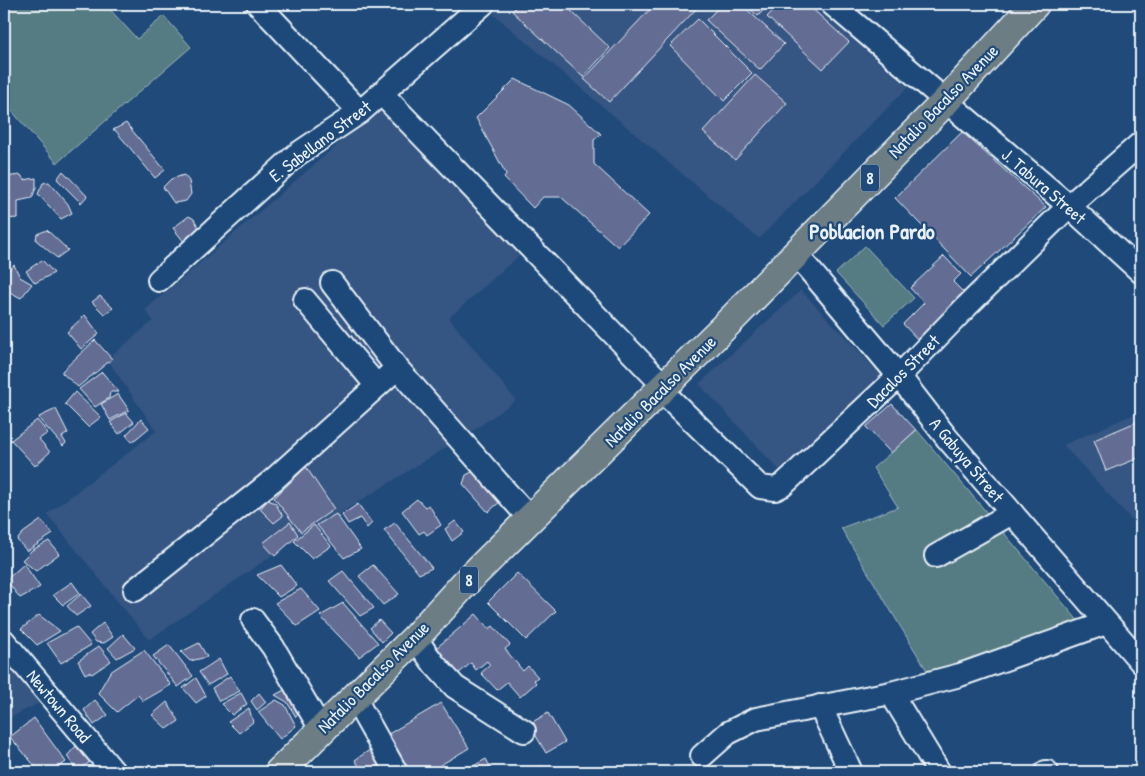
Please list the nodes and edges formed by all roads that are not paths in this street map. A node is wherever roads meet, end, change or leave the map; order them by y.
1 (258, 4) edge
2 (832, 4) edge
3 (1034, 4) edge
4 (480, 5) edge
5 (382, 94) junction
6 (945, 102) junction
7 (360, 112) junction
8 (1141, 143) edge
9 (1069, 206) junction
10 (796, 254) junction
11 (1141, 272) edge
12 (159, 280) dead end
13 (332, 283) dead end
14 (305, 300) dead end
15 (397, 368) junction
16 (899, 376) junction
17 (377, 386) junction
18 (662, 387) junction
19 (1012, 513) junction
20 (530, 519) junction
21 (936, 556) dead end
22 (135, 590) dead end
23 (253, 620) dead end
24 (1106, 622) junction
25 (415, 638) junction
26 (4, 641) edge
27 (1141, 662) edge
28 (891, 693) junction
29 (354, 697) junction
30 (820, 706) junction
31 (321, 729) junction
32 (524, 730) dead end
33 (702, 756) dead end
34 (114, 772) edge
35 (280, 772) edge
36 (396, 772) edge
37 (851, 772) edge
38 (940, 772) edge

1 - 7 street
2 - 6 street, J. Tabura Street
3 - 6 main road, Natalio Bacalso Avenue / 8
4 - 5 street, E. Sabellano Street
5 - 7 street, E. Sabellano Street
5 - 18 street
6 - 9 street, J. Tabura Street
6 - 10 main road, Natalio Bacalso Avenue / 8
7 - 12 street, E. Sabellano Street
8 - 9 street, Dacalos Street
9 - 11 street, J. Tabura Street
9 - 16 street, Dacalos Street
10 - 16 street, A Gabuya Street
10 - 18 main road, Natalio Bacalso Avenue / 8
13 - 15 street
14 - 17 street
15 - 17 street
15 - 20 street
16 - 18 street, Dacalos Street
16 - 19 street, A Gabuya Street
17 - 22 street
18 - 20 main road, Natalio Bacalso Avenue / 8
19 - 21 street
19 - 24 street, A Gabuya Street
20 - 25 main road, Natalio Bacalso Avenue / 8
23 - 31 street
24 - 27 street, A Gabuya Street
24 - 28 street
25 - 29 main road, Natalio Bacalso Avenue / 8
25 - 32 street
26 - 34 street, Newtown Road
28 - 30 street
28 - 38 street
29 - 31 main road, Natalio Bacalso Avenue / 8
29 - 36 street
30 - 33 street
30 - 37 street
31 - 35 main road, Natalio Bacalso Avenue / 8

